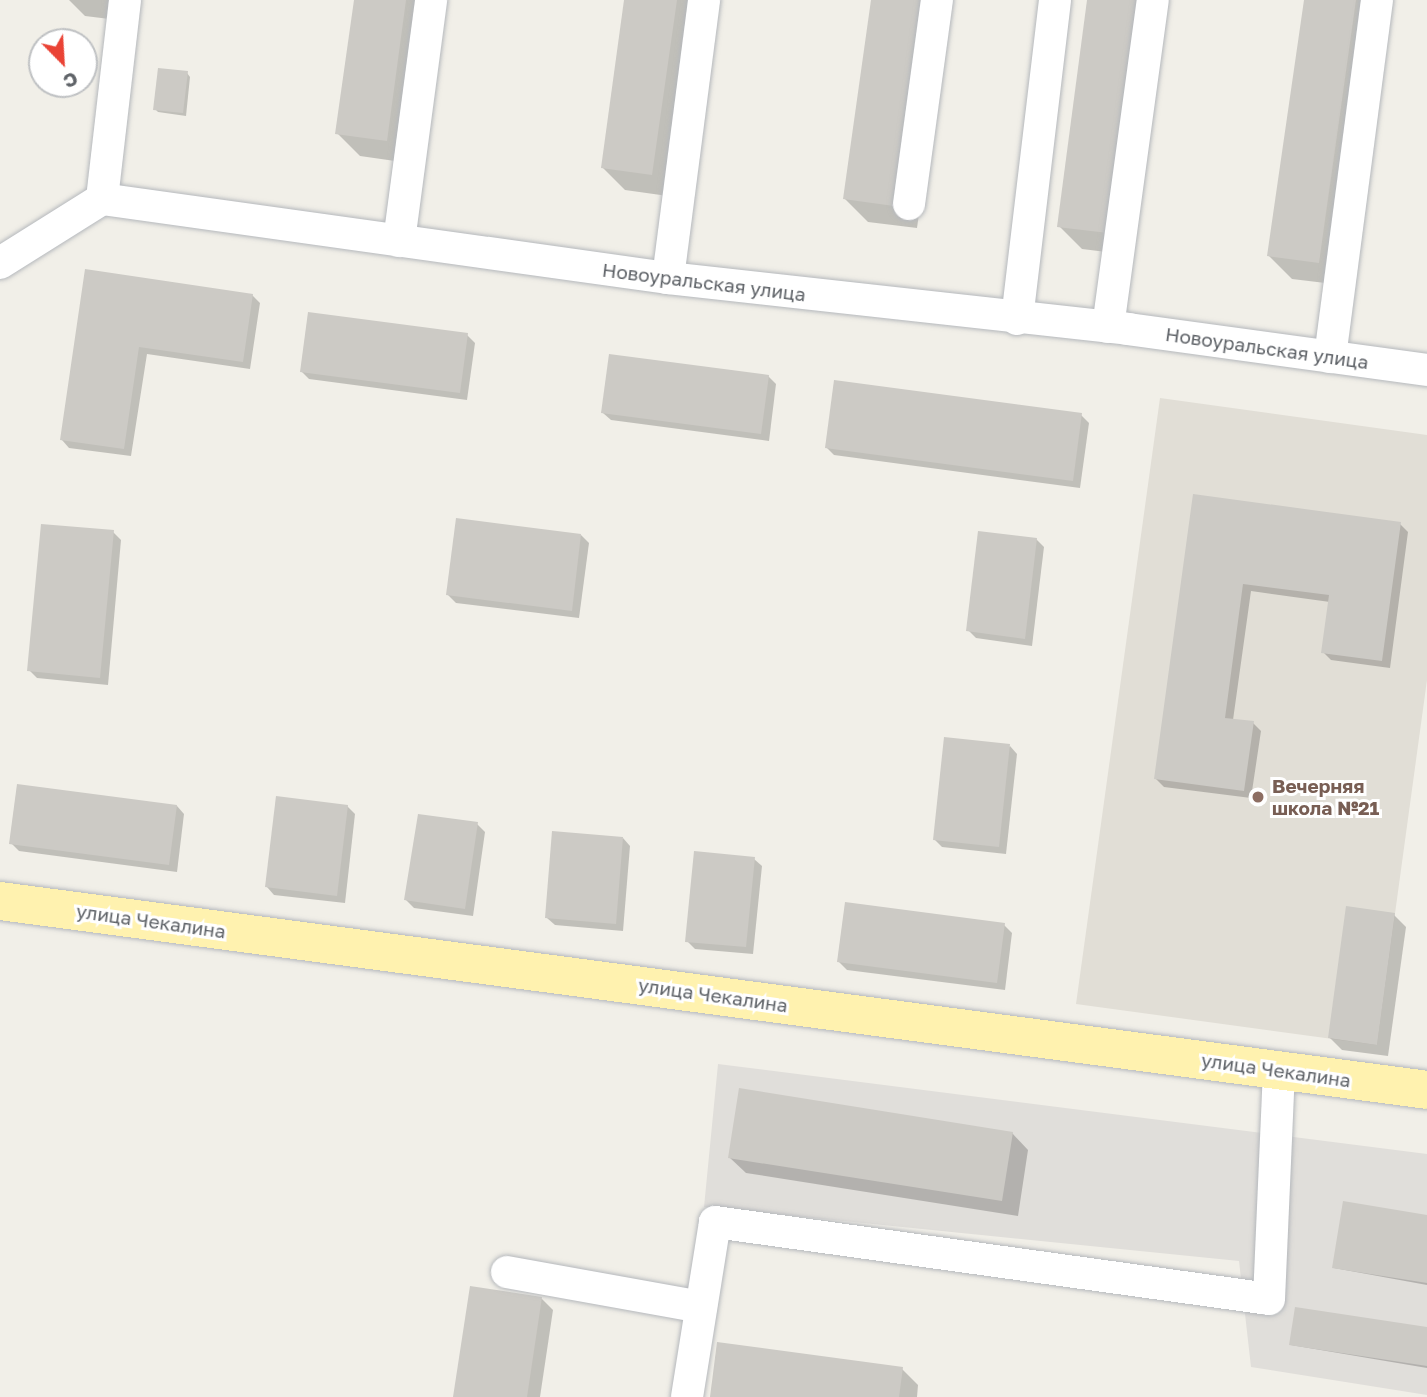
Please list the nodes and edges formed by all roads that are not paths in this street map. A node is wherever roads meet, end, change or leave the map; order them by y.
1 (125, 0) edge
2 (431, 0) edge
3 (704, 0) edge
4 (937, 0) edge
5 (1055, 0) edge
6 (1153, 0) edge
7 (1377, 0) edge
8 (102, 199) junction
9 (908, 204) dead end
10 (399, 241) junction
11 (0, 263) edge
12 (668, 278) junction
13 (1017, 319) junction
14 (1108, 327) junction
15 (1330, 357) junction
16 (1427, 370) edge
17 (0, 901) edge
18 (1279, 1070) junction
19 (1427, 1090) edge
20 (507, 1272) dead end
21 (701, 1307) junction
22 (687, 1397) edge

1 - 8 street
2 - 10 street
3 - 12 street
4 - 9 street
5 - 13 street
6 - 14 street
7 - 15 street
8 - 10 street, Новоуральская улица
8 - 11 street
10 - 12 street, Новоуральская улица
12 - 13 street, Новоуральская улица
13 - 14 street, Новоуральская улица
14 - 15 street, Новоуральская улица
15 - 16 street, Новоуральская улица
17 - 18 main road, улица Чекалина
18 - 19 main road, улица Чекалина
18 - 21 street
20 - 21 street
21 - 22 street

